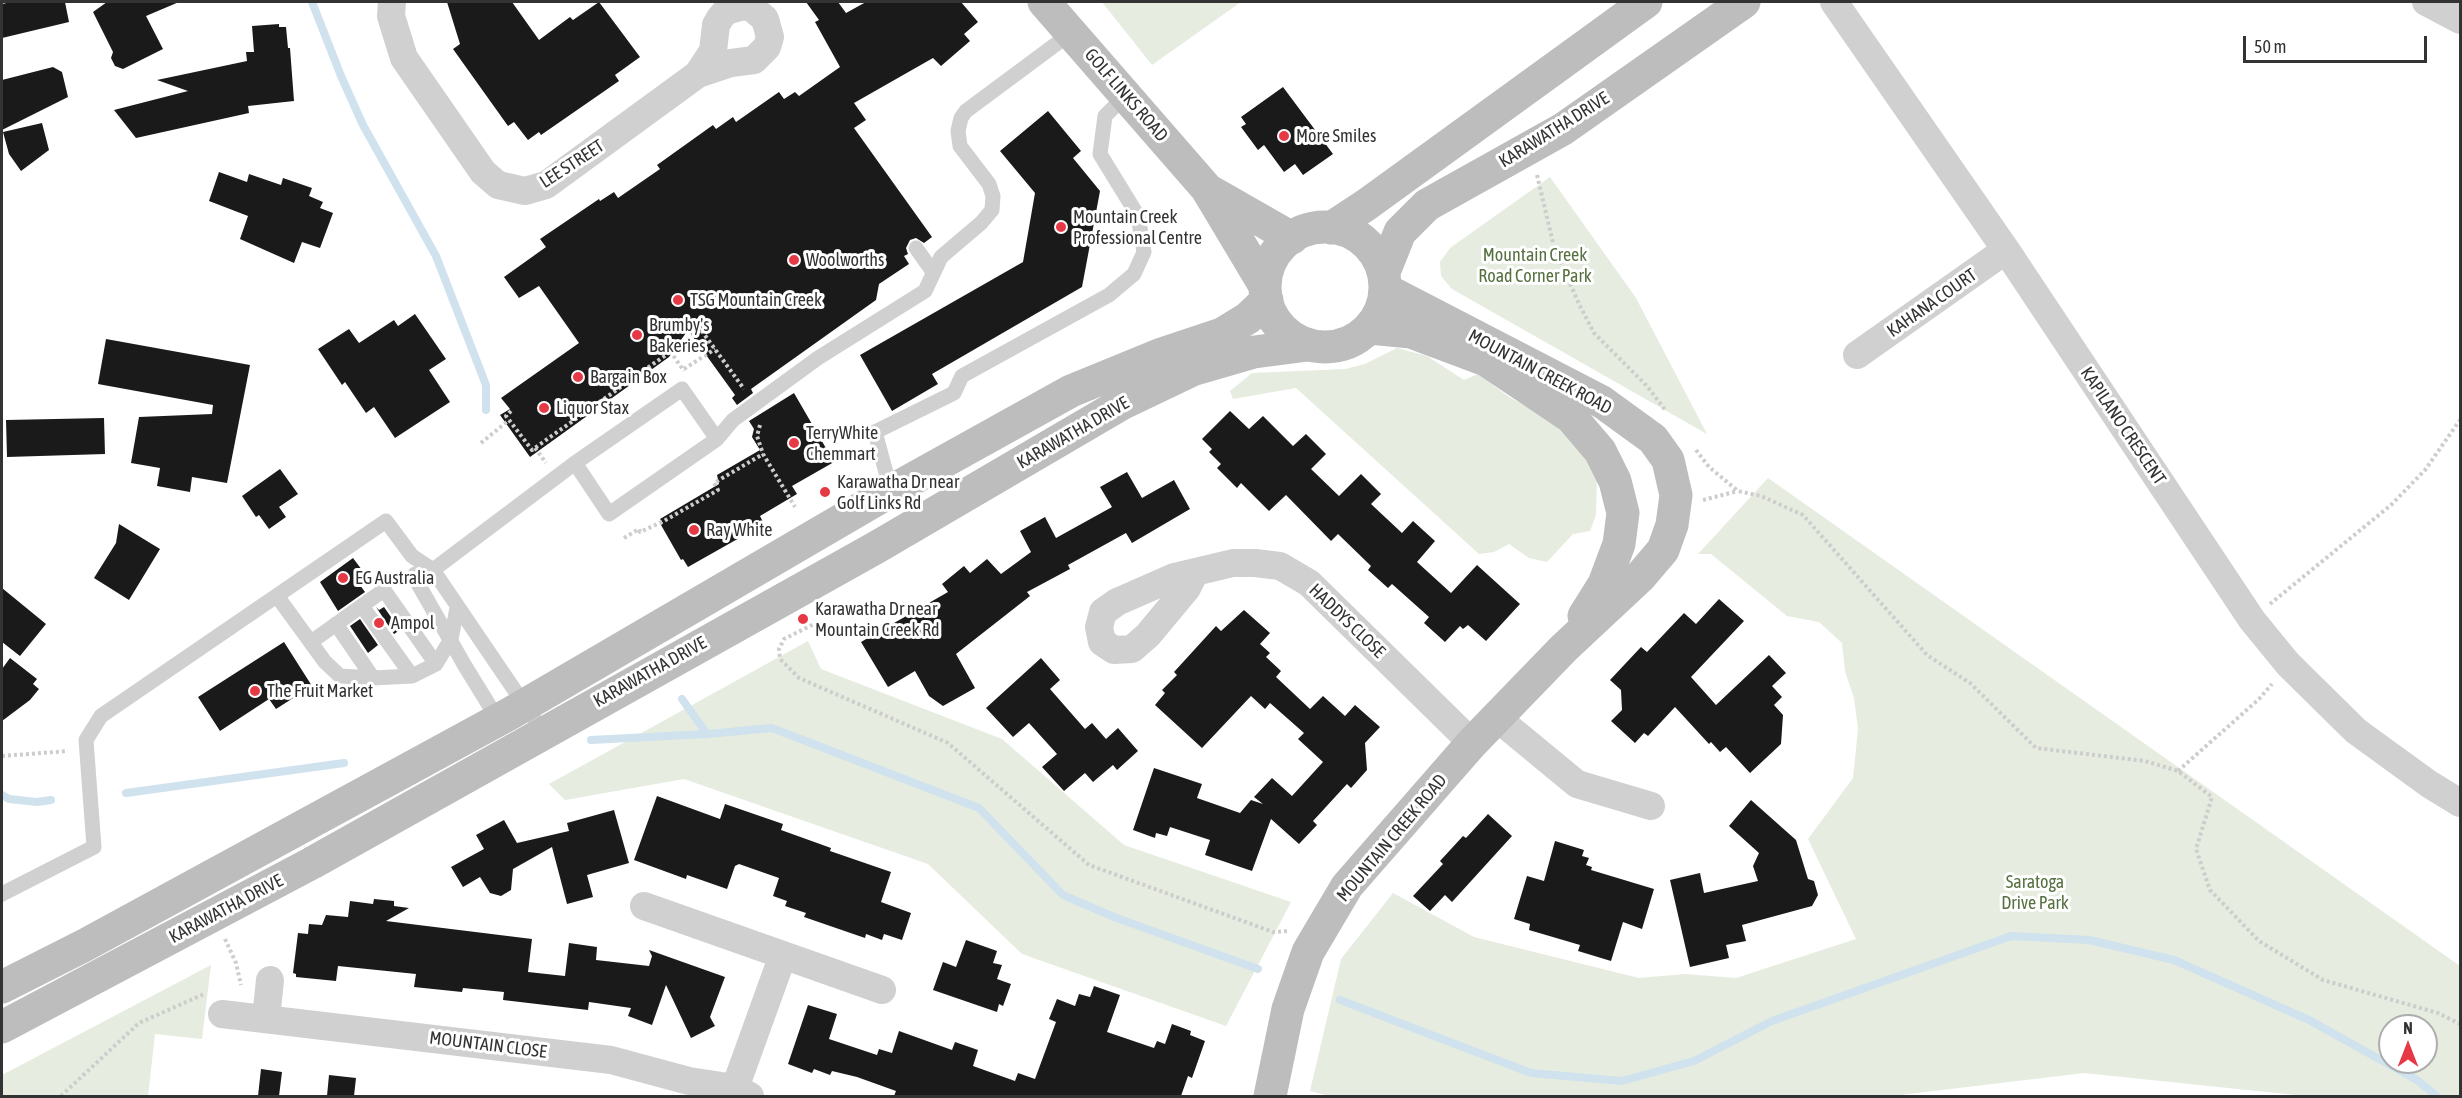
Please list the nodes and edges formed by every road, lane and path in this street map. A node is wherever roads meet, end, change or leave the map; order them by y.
1 (392, 2) edge
2 (1044, 2) edge
3 (1646, 2) edge
4 (1744, 2) edge
5 (1834, 2) edge
6 (1071, 33) junction
7 (698, 74) dead end
8 (1126, 95) junction
9 (1537, 175) dead end
10 (1207, 189) junction
11 (1331, 228) junction
12 (1292, 238) junction
13 (916, 248) dead end
14 (2006, 250) junction
15 (933, 272) junction
16 (1385, 281) junction
17 (1266, 293) junction
18 (1370, 328) junction
19 (1308, 345) junction
20 (715, 349) junction
21 (1857, 355) dead end
22 (684, 370) dead end
23 (748, 395) dead end
24 (511, 411) dead end
25 (1667, 412) dead end
26 (762, 416) dead end
27 (510, 420) junction
28 (2460, 420) edge
29 (717, 439) junction
30 (481, 442) dead end
31 (1694, 448) dead end
32 (763, 454) junction
33 (575, 463) junction
34 (891, 491) junction
35 (1738, 491) junction
36 (1693, 501) dead end
37 (795, 507) dead end
38 (624, 538) dead end
39 (412, 556) junction
40 (433, 570) junction
41 (1194, 574) dead end
42 (417, 582) junction
43 (277, 596) junction
44 (362, 606) junction
45 (457, 608) junction
46 (2252, 620) junction
47 (818, 622) dead end
48 (336, 624) junction
49 (451, 639) junction
50 (310, 642) junction
51 (1564, 648) junction
52 (436, 664) junction
53 (2288, 664) junction
54 (465, 666) junction
55 (412, 675) junction
56 (374, 678) junction
57 (511, 712) junction
58 (1497, 718) junction
59 (546, 731) junction
60 (1472, 743) junction
61 (515, 748) junction
62 (2, 756) edge
63 (87, 757) junction
64 (2178, 771) junction
65 (2460, 803) edge
66 (1651, 806) dead end
67 (2, 894) edge
68 (644, 906) dead end
69 (220, 931) dead end
70 (1290, 931) dead end
71 (783, 955) junction
72 (2, 987) edge
73 (241, 987) junction
74 (233, 988) dead end
75 (882, 990) dead end
76 (268, 1001) junction
77 (217, 1003) joint
78 (2460, 1024) edge
79 (2, 1027) edge
80 (742, 1092) edge
81 (61, 1096) edge
82 (1270, 1096) edge

1 - 7 street, LEE STREET
2 - 6 main road, GOLF LINKS ROAD
3 - 11 main road
4 - 16 main road, KARAWATHA DRIVE
5 - 14 street, KAPILANO CRESCENT
6 - 8 main road, GOLF LINKS ROAD
6 - 15 lane
8 - 10 main road, GOLF LINKS ROAD
8 - 34 lane
9 - 25 path
10 - 12 main road, GOLF LINKS ROAD
10 - 17 main road, GOLF LINKS ROAD
11 - 12 main road
11 - 16 main road
12 - 17 main road
13 - 15 lane
14 - 21 street, KAHANA COURT
14 - 46 street, KAPILANO CRESCENT
15 - 29 lane
16 - 18 main road
16 - 51 main road, MOUNTAIN CREEK ROAD
17 - 19 main road
17 - 34 main road, KARAWATHA DRIVE
18 - 19 main road
18 - 51 main road, MOUNTAIN CREEK ROAD
19 - 59 main road, KARAWATHA DRIVE
20 - 22 path
20 - 23 path
20 - 27 path
24 - 27 path
26 - 32 path
27 - 30 path
28 - 46 path
29 - 33 lane
29 - 33 lane
31 - 35 path
32 - 37 path
32 - 38 path
33 - 40 lane
34 - 57 main road, KARAWATHA DRIVE
35 - 36 path
35 - 64 path
39 - 40 lane
39 - 42 lane
39 - 43 lane
40 - 42 lane
40 - 45 lane
41 - 60 street, HADDYS CLOSE
42 - 49 lane
43 - 50 lane
43 - 63 lane
44 - 48 lane
44 - 52 lane
44 - 55 lane
45 - 49 lane
45 - 57 lane
46 - 53 street, KAPILANO CRESCENT
47 - 70 path
48 - 50 lane
48 - 56 lane
49 - 52 lane
49 - 54 lane
50 - 56 lane
51 - 58 main road, MOUNTAIN CREEK ROAD
52 - 54 lane
52 - 55 lane
53 - 64 path
53 - 65 street, KAPILANO CRESCENT
54 - 57 lane
55 - 56 lane
57 - 59 lane
57 - 61 lane
57 - 72 main road, KARAWATHA DRIVE
58 - 60 main road, MOUNTAIN CREEK ROAD
58 - 66 street
59 - 61 main road, KARAWATHA DRIVE
60 - 82 main road, MOUNTAIN CREEK ROAD
61 - 79 main road, KARAWATHA DRIVE
62 - 63 path
63 - 67 lane
64 - 78 path
68 - 71 street
69 - 73 path
71 - 75 street
71 - 80 street
73 - 74 path
73 - 76 path
76 - 77 street, MOUNTAIN CLOSE
76 - 80 street, MOUNTAIN CLOSE
77 - 81 path

